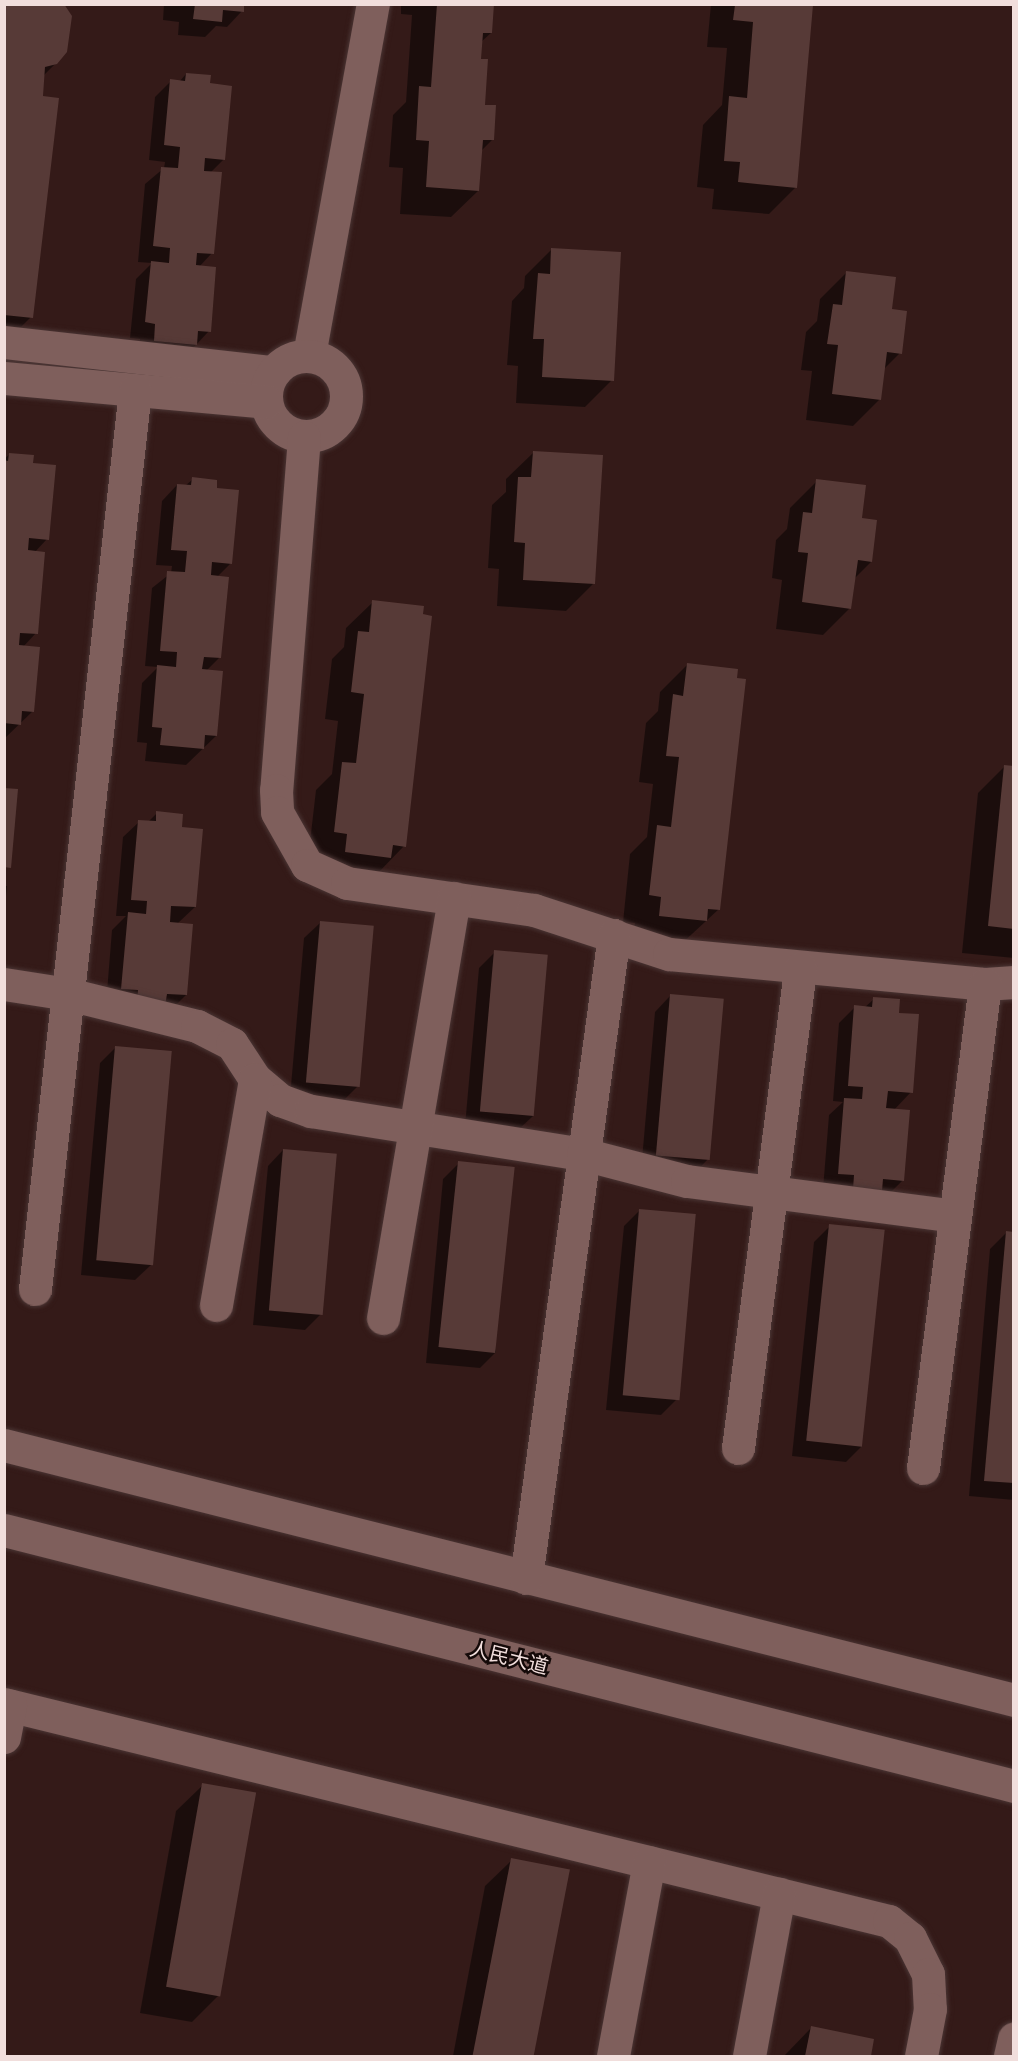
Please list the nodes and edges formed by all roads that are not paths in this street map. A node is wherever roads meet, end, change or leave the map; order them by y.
1 (373, 4) edge
2 (4, 342) edge
3 (309, 355) junction
4 (4, 378) edge
5 (269, 387) junction
6 (135, 391) junction
7 (304, 436) junction
8 (454, 898) junction
9 (614, 935) junction
10 (800, 968) junction
11 (999, 983) edge
12 (4, 984) edge
13 (68, 994) junction
14 (255, 1079) junction
15 (415, 1128) junction
16 (583, 1154) junction
17 (771, 1192) junction
18 (955, 1216) junction
19 (35, 1289) dead end
20 (216, 1305) dead end
21 (383, 1318) dead end
22 (4, 1445) edge
23 (738, 1448) dead end
24 (923, 1468) dead end
25 (4, 1530) edge
26 (526, 1578) junction
27 (1014, 1700) edge
28 (6, 1716) edge
29 (1014, 1786) edge
30 (649, 1862) junction
31 (779, 1894) junction
32 (1014, 2038) edge
33 (613, 2056) edge
34 (749, 2056) edge
35 (921, 2056) edge
36 (1010, 2056) edge

1 - 3 street
2 - 5 street
3 - 5 street
3 - 7 street
4 - 6 street
5 - 6 street
5 - 7 street
6 - 13 street
7 - 8 street
8 - 9 street
8 - 15 street
9 - 10 street
9 - 16 street
10 - 11 street
10 - 17 street
11 - 18 street
12 - 13 street
13 - 14 street
13 - 19 street
14 - 15 street
14 - 20 street
15 - 16 street
15 - 21 street
16 - 17 street
16 - 26 street
17 - 18 street
17 - 23 street
18 - 24 street
22 - 26 street
25 - 29 street, 人民大道
26 - 27 street
28 - 30 street
30 - 31 street
30 - 33 street
31 - 34 street
31 - 35 street
32 - 36 street

